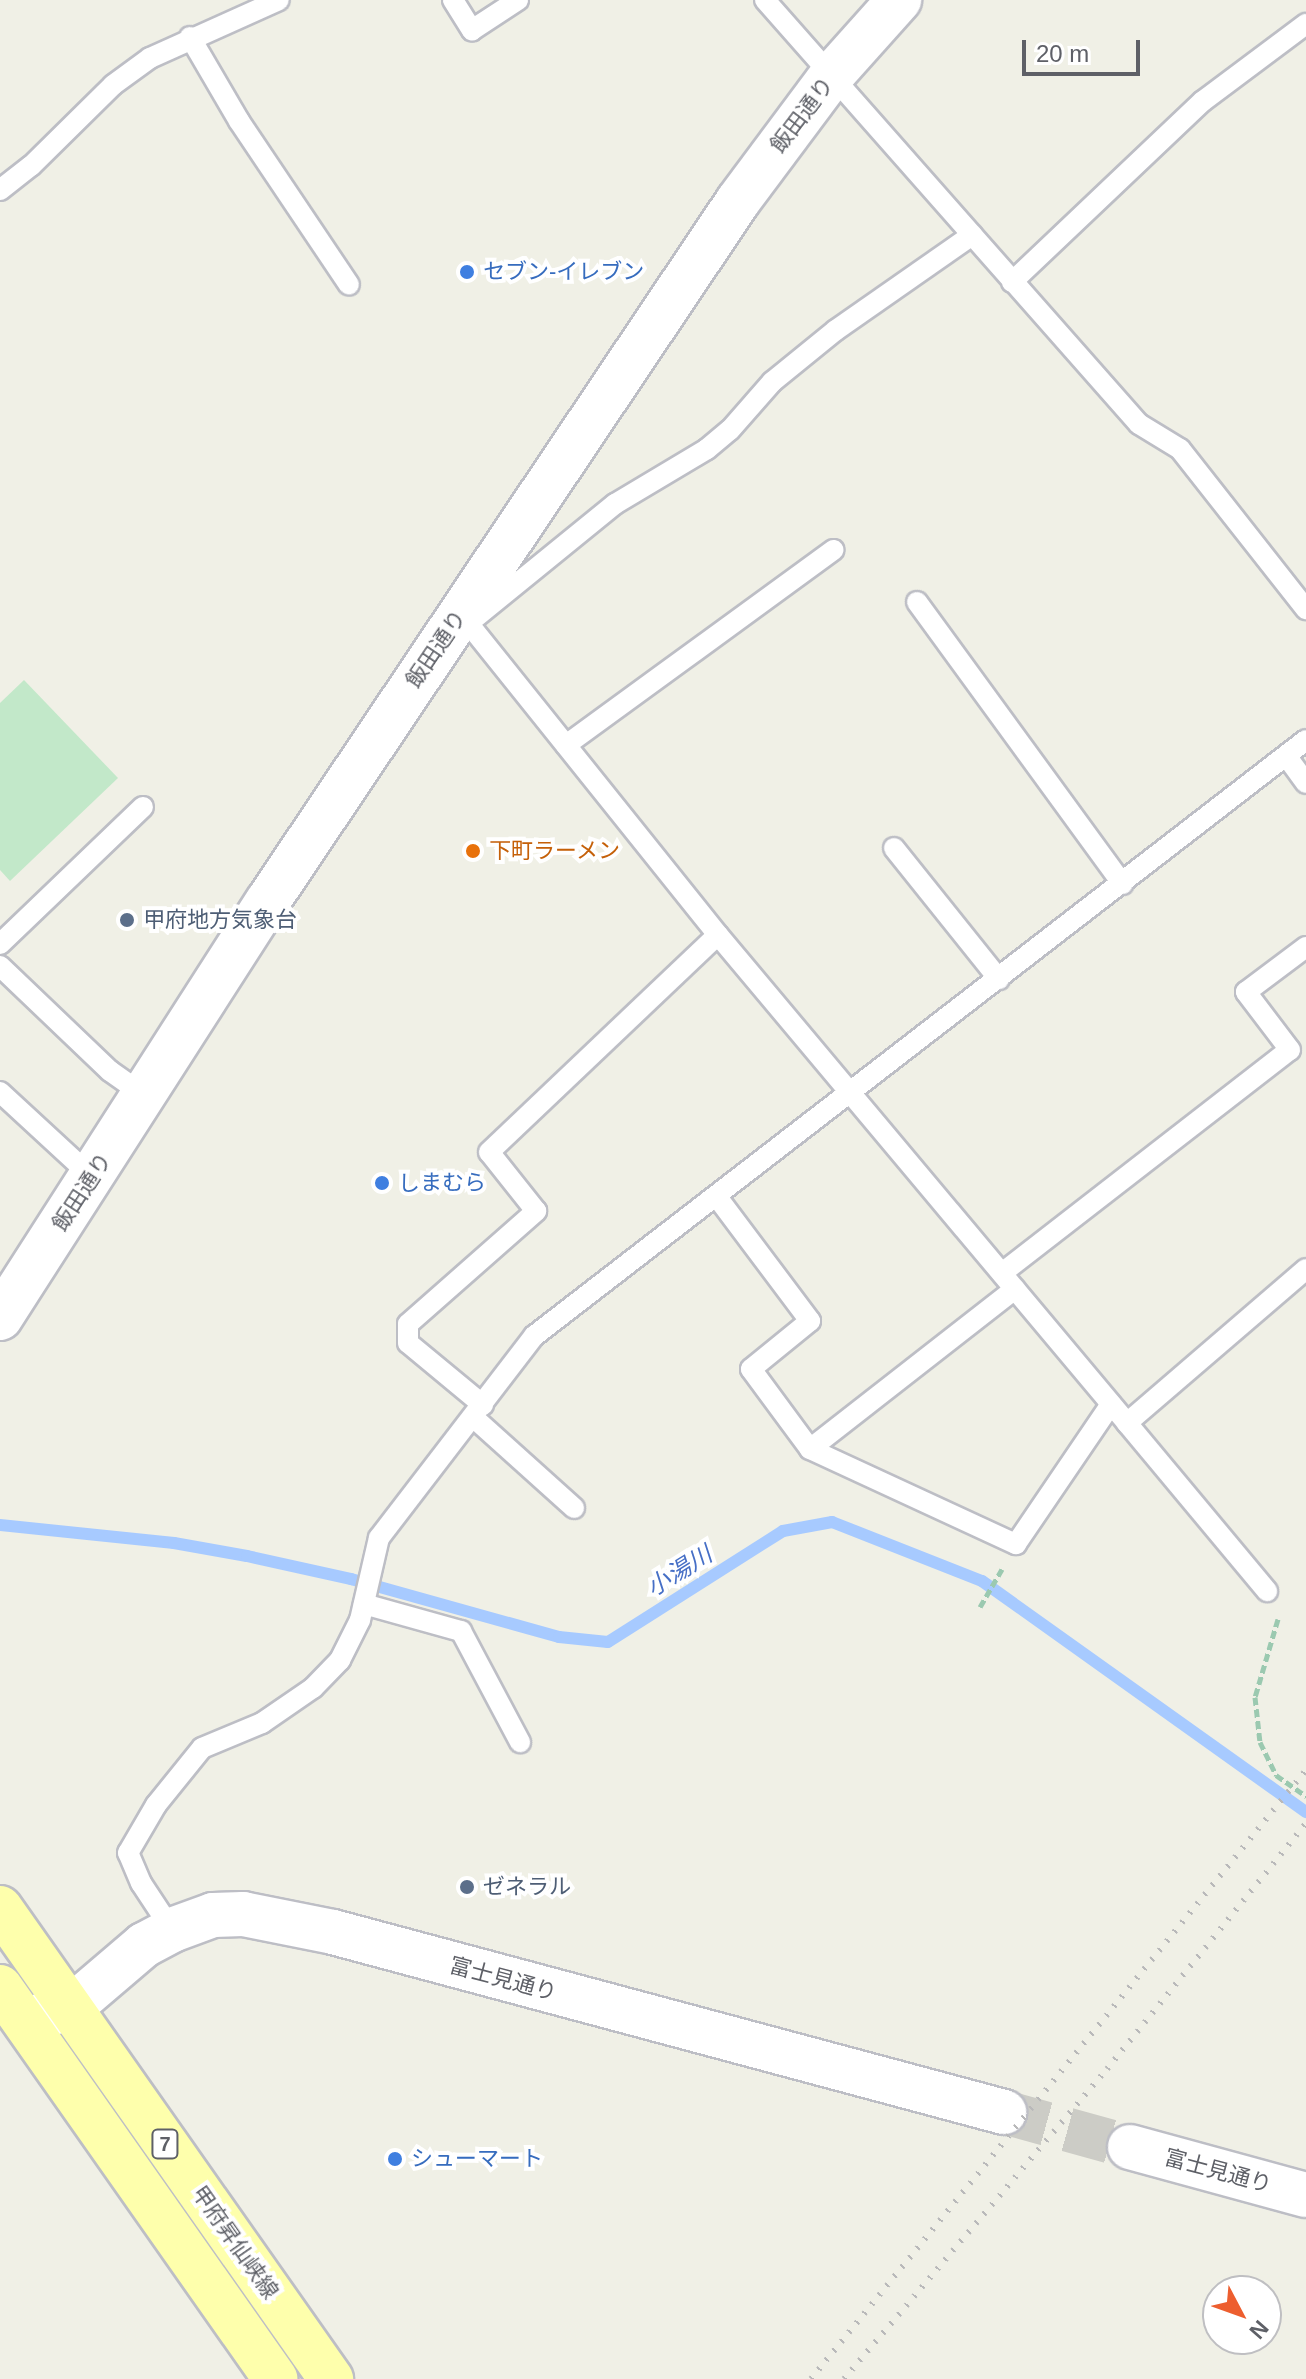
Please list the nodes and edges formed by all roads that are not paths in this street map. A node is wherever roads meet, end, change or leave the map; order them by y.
1 (279, 0) edge
2 (453, 0) edge
3 (518, 0) edge
4 (765, 0) edge
5 (899, 0) edge
6 (1306, 24) edge
7 (190, 37) junction
8 (832, 75) junction
9 (0, 190) edge
10 (972, 235) junction
11 (1012, 282) junction
12 (349, 285) dead end
13 (833, 550) dead end
14 (917, 602) dead end
15 (1306, 609) edge
16 (464, 618) junction
17 (1306, 740) edge
18 (566, 745) junction
19 (1287, 757) junction
20 (1306, 783) edge
21 (143, 807) dead end
22 (894, 848) dead end
23 (1123, 884) junction
24 (718, 935) junction
25 (0, 944) edge
26 (1306, 947) edge
27 (0, 966) edge
28 (999, 979) junction
29 (0, 1092) edge
30 (852, 1094) junction
31 (144, 1095) junction
32 (92, 1177) junction
33 (717, 1197) junction
34 (1306, 1269) edge
35 (1009, 1281) junction
36 (0, 1318) edge
37 (1111, 1404) junction
38 (478, 1411) junction
39 (1127, 1423) junction
40 (810, 1449) junction
41 (574, 1508) dead end
42 (1267, 1591) road end
43 (364, 1602) junction
44 (520, 1742) dead end
45 (0, 1908) edge
46 (172, 1930) junction
47 (69, 2009) junction
48 (11, 2012) edge
49 (1004, 2112) tunnel mouth
50 (1130, 2147) tunnel mouth
51 (1306, 2195) edge
52 (275, 2379) edge
53 (331, 2379) edge

1 - 7 lane
2 - 3 lane
4 - 8 lane
5 - 8 main road, 飯田通り
6 - 11 lane
7 - 9 lane
7 - 12 lane
8 - 10 lane
8 - 16 main road, 飯田通り
10 - 11 lane
10 - 16 lane
11 - 15 lane
13 - 18 lane
14 - 23 lane
16 - 18 lane
16 - 31 main road, 飯田通り
17 - 19 lane
18 - 24 lane
19 - 20 lane
19 - 23 lane
21 - 25 lane
22 - 28 lane
23 - 28 lane
24 - 30 lane
24 - 38 lane
26 - 35 lane
27 - 31 lane
28 - 30 lane
29 - 32 lane
30 - 33 lane
30 - 35 lane
31 - 32 main road, 飯田通り
32 - 36 main road, 飯田通り
33 - 38 lane
33 - 40 lane
34 - 39 lane
35 - 37 lane
35 - 40 lane
37 - 39 lane
37 - 40 lane
38 - 41 lane
38 - 43 lane
39 - 42 lane
43 - 44 lane
43 - 46 lane
45 - 47 main road, 甲府昇仙峡線 / 7
46 - 47 main road, 富士見通り
46 - 49 main road, 富士見通り
47 - 48 main road, 富士見通り
47 - 53 main road, 甲府昇仙峡線 / 7
48 - 52 main road, 甲府昇仙峡線 / 7
50 - 51 main road, 富士見通り

